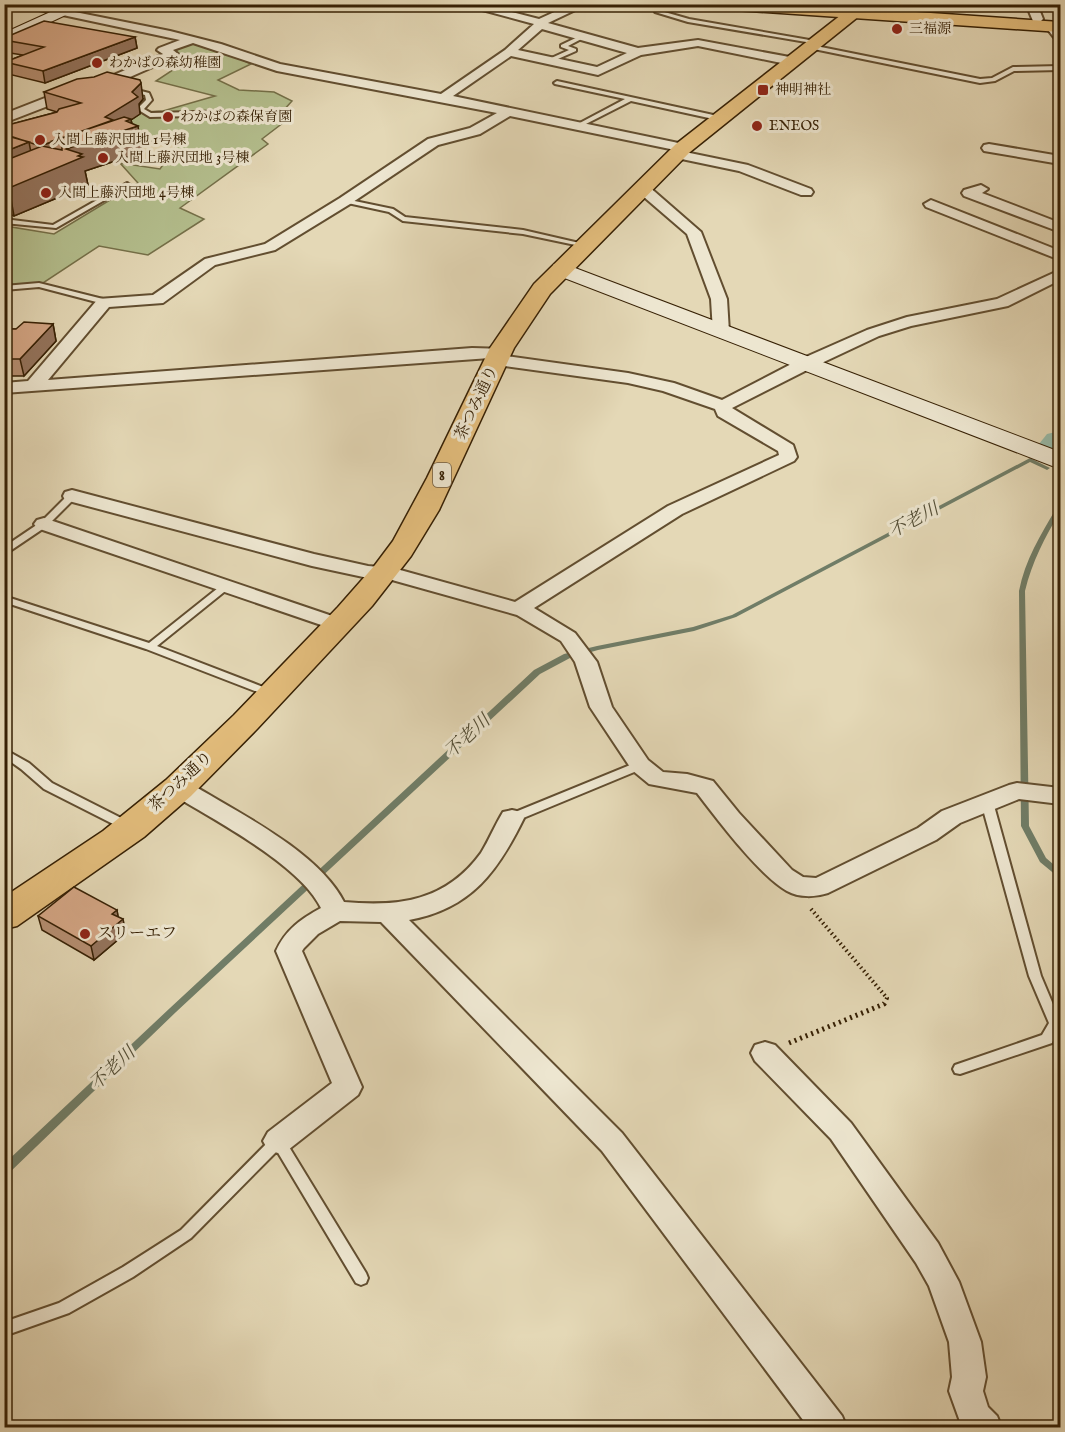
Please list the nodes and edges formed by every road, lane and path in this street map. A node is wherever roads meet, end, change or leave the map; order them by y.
1 (16, 4) edge
2 (82, 4) edge
3 (465, 4) edge
4 (583, 4) edge
5 (669, 4) edge
6 (720, 4) edge
7 (806, 4) edge
8 (63, 8) edge
9 (860, 9) edge
10 (1050, 23) edge
11 (542, 24) junction
12 (584, 36) junction
13 (4, 39) edge
14 (192, 39) junction
15 (806, 50) junction
16 (508, 52) junction
17 (638, 52) junction
18 (549, 61) junction
19 (1060, 68) edge
20 (557, 83) dead end
21 (125, 89) edge
22 (443, 98) junction
23 (630, 99) junction
24 (507, 112) junction
25 (237, 113) dead end
26 (718, 118) junction
27 (4, 119) edge
28 (578, 126) junction
29 (989, 148) dead end
30 (680, 151) junction
31 (1060, 160) edge
32 (127, 185) dead end
33 (642, 188) junction
34 (981, 189) dead end
35 (806, 192) dead end
36 (345, 201) junction
37 (931, 204) dead end
38 (4, 221) edge
39 (1060, 228) edge
40 (585, 245) junction
41 (1060, 256) edge
42 (562, 269) junction
43 (1060, 274) edge
44 (4, 288) edge
45 (104, 302) junction
46 (721, 332) junction
47 (499, 357) junction
48 (806, 364) junction
49 (34, 385) junction
50 (4, 388) edge
51 (723, 406) junction
52 (1060, 461) edge
53 (72, 496) joint
54 (44, 524) junction
55 (4, 552) edge
56 (386, 572) junction
57 (226, 586) junction
58 (4, 599) edge
59 (518, 609) junction
60 (337, 624) junction
61 (150, 647) junction
62 (272, 694) junction
63 (4, 752) edge
64 (640, 765) junction
65 (178, 787) junction
66 (1060, 796) edge
67 (987, 802) junction
68 (512, 818) joint
69 (131, 828) junction
70 (807, 886) junction
71 (336, 911) junction
72 (389, 915) junction
73 (4, 916) edge
74 (765, 1053) joint
75 (960, 1069) dead end
76 (278, 1141) junction
77 (361, 1278) dead end
78 (4, 1329) edge
79 (830, 1428) edge
80 (985, 1428) edge

1 - 8 street
2 - 8 street
3 - 11 street
4 - 11 street
5 - 15 lane
6 - 9 main road
7 - 9 main road
8 - 13 street
8 - 14 street
9 - 10 main road
9 - 15 main road, 茶つみ通り / 8
11 - 12 street
11 - 16 street
12 - 17 street
12 - 18 lane
14 - 22 street
14 - 27 street
15 - 17 street
15 - 19 lane
15 - 26 main road, 茶つみ通り / 8
16 - 18 street
16 - 22 street
17 - 18 street
20 - 23 lane
21 - 25 lane
22 - 24 street
23 - 26 lane
23 - 28 lane
24 - 28 street
24 - 36 street
26 - 30 main road, 茶つみ通り / 8
28 - 30 street
29 - 31 street
30 - 33 main road, 茶つみ通り / 8
30 - 35 street
32 - 38 lane
33 - 40 main road, 茶つみ通り / 8
33 - 46 street
34 - 39 street
36 - 40 lane
36 - 45 street
37 - 41 street
40 - 42 main road, 茶つみ通り / 8
42 - 46 street
42 - 47 main road, 茶つみ通り / 8
43 - 48 street
44 - 45 lane
45 - 49 street
46 - 48 street
47 - 49 street
47 - 51 street
47 - 56 main road, 茶つみ通り / 8
48 - 51 street
48 - 52 street
49 - 50 street
51 - 59 street
53 - 54 lane
53 - 56 street
54 - 55 lane
54 - 57 street
56 - 59 street
56 - 60 main road, 茶つみ通り / 8
57 - 60 street
57 - 61 lane
58 - 61 lane
59 - 64 street
60 - 62 main road, 茶つみ通り / 8
61 - 62 lane
62 - 65 main road, 茶つみ通り / 8
63 - 69 lane
64 - 68 lane
64 - 70 street
65 - 69 main road, 茶つみ通り / 8
65 - 71 street
66 - 67 street
67 - 70 street
67 - 75 lane
68 - 72 street
69 - 73 main road, 茶つみ通り / 8
70 - 74 path
71 - 72 street
71 - 76 street
72 - 79 street
74 - 80 street
76 - 77 lane
76 - 78 lane

